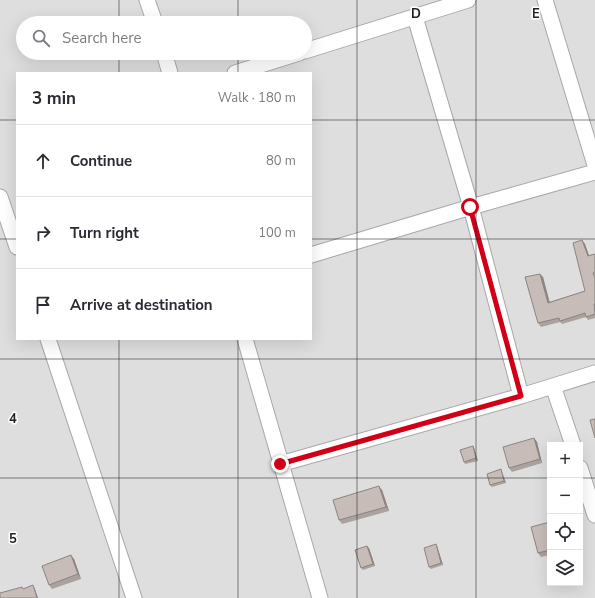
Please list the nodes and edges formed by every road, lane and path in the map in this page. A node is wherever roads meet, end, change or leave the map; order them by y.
1 (147, 0) edge
2 (468, 0) edge
3 (545, 0) edge
4 (450, 2) edge
5 (153, 16) edge
6 (415, 17) junction
7 (312, 49) edge
8 (166, 60) edge
9 (277, 60) edge
10 (170, 72) edge
11 (238, 72) edge
12 (595, 165) edge
13 (595, 172) edge
14 (0, 197) edge
15 (470, 207) junction
16 (16, 245) edge
17 (312, 255) edge
18 (48, 340) edge
19 (245, 340) edge
20 (595, 374) edge
21 (553, 386) junction
22 (521, 396) junction
23 (571, 442) edge
24 (280, 464) junction
25 (583, 477) edge
26 (595, 515) edge
27 (134, 598) edge
28 (320, 598) edge

1 - 5 street
2 - 4 street
3 - 12 street
4 - 6 street
6 - 7 street
6 - 15 street
8 - 10 street
9 - 11 street
13 - 15 street
14 - 16 street
15 - 17 street
15 - 22 street
18 - 27 street
19 - 24 street
20 - 21 street
21 - 22 street
21 - 23 street
22 - 24 street
24 - 28 street
25 - 26 street

